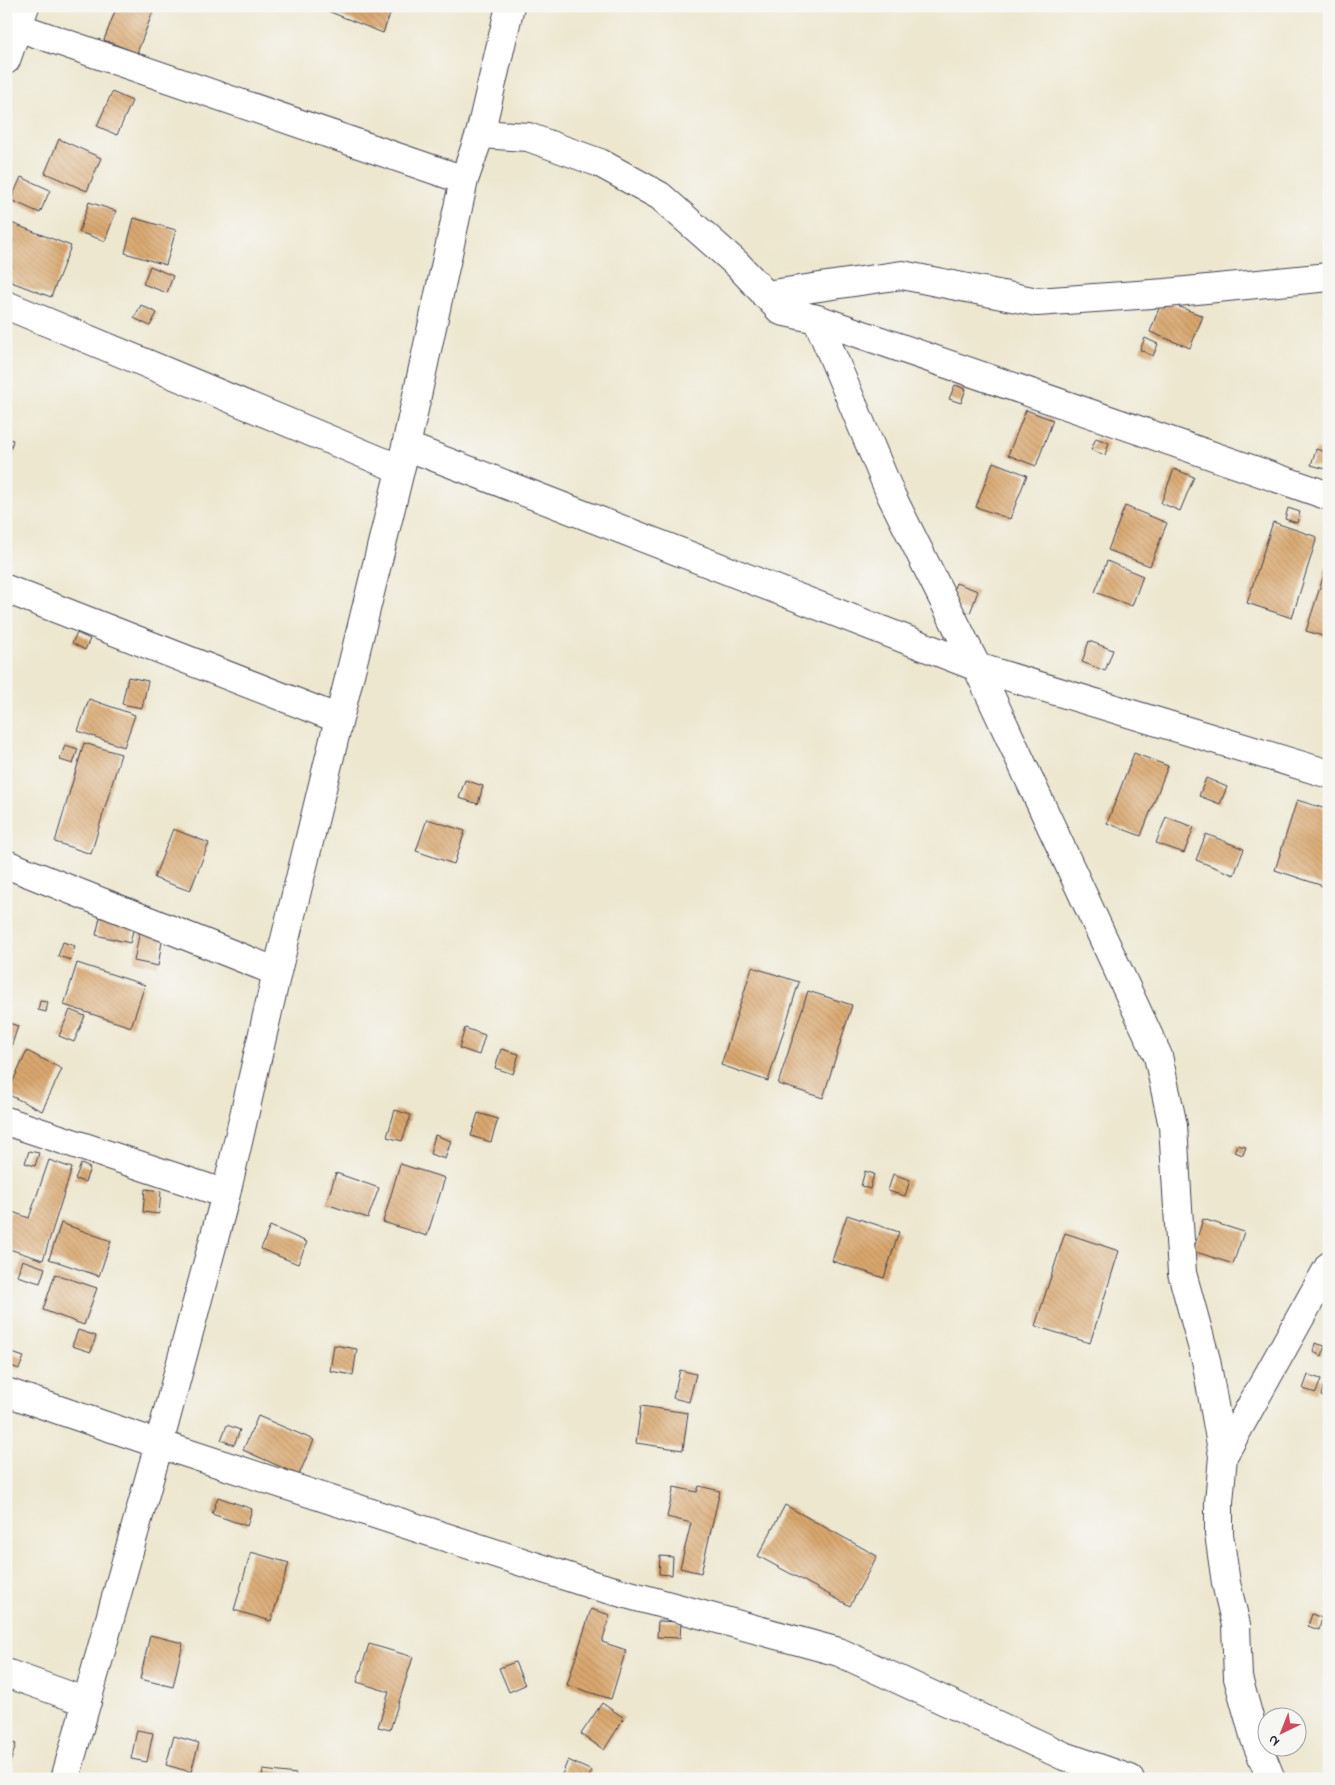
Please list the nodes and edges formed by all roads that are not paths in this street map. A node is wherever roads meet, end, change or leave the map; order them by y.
1 (510, 6) edge
2 (17, 19) edge
3 (6, 60) edge
4 (480, 134) junction
5 (464, 180) junction
6 (1329, 277) edge
7 (765, 295) junction
8 (6, 305) edge
9 (817, 319) junction
10 (403, 457) junction
11 (1329, 496) edge
12 (6, 589) edge
13 (978, 667) junction
14 (339, 719) junction
15 (1329, 774) edge
16 (6, 864) edge
17 (277, 972) junction
18 (6, 1121) edge
19 (226, 1194) junction
20 (1329, 1266) edge
21 (6, 1392) edge
22 (159, 1444) junction
23 (1223, 1456) junction
24 (6, 1673) edge
25 (87, 1702) junction
26 (65, 1779) edge
27 (1130, 1779) edge
28 (1270, 1779) edge

1 - 4 street
2 - 3 street
2 - 5 street
4 - 5 street
4 - 7 street
5 - 10 street
6 - 7 street
7 - 9 street
8 - 10 street
9 - 11 street
9 - 13 street
10 - 13 street
10 - 14 street
12 - 14 street
13 - 15 street
13 - 23 street
14 - 17 street
16 - 17 street
17 - 19 street
18 - 19 street
19 - 22 street
20 - 23 street
21 - 22 street
22 - 25 street
22 - 27 street
23 - 28 street
24 - 25 street
25 - 26 street

